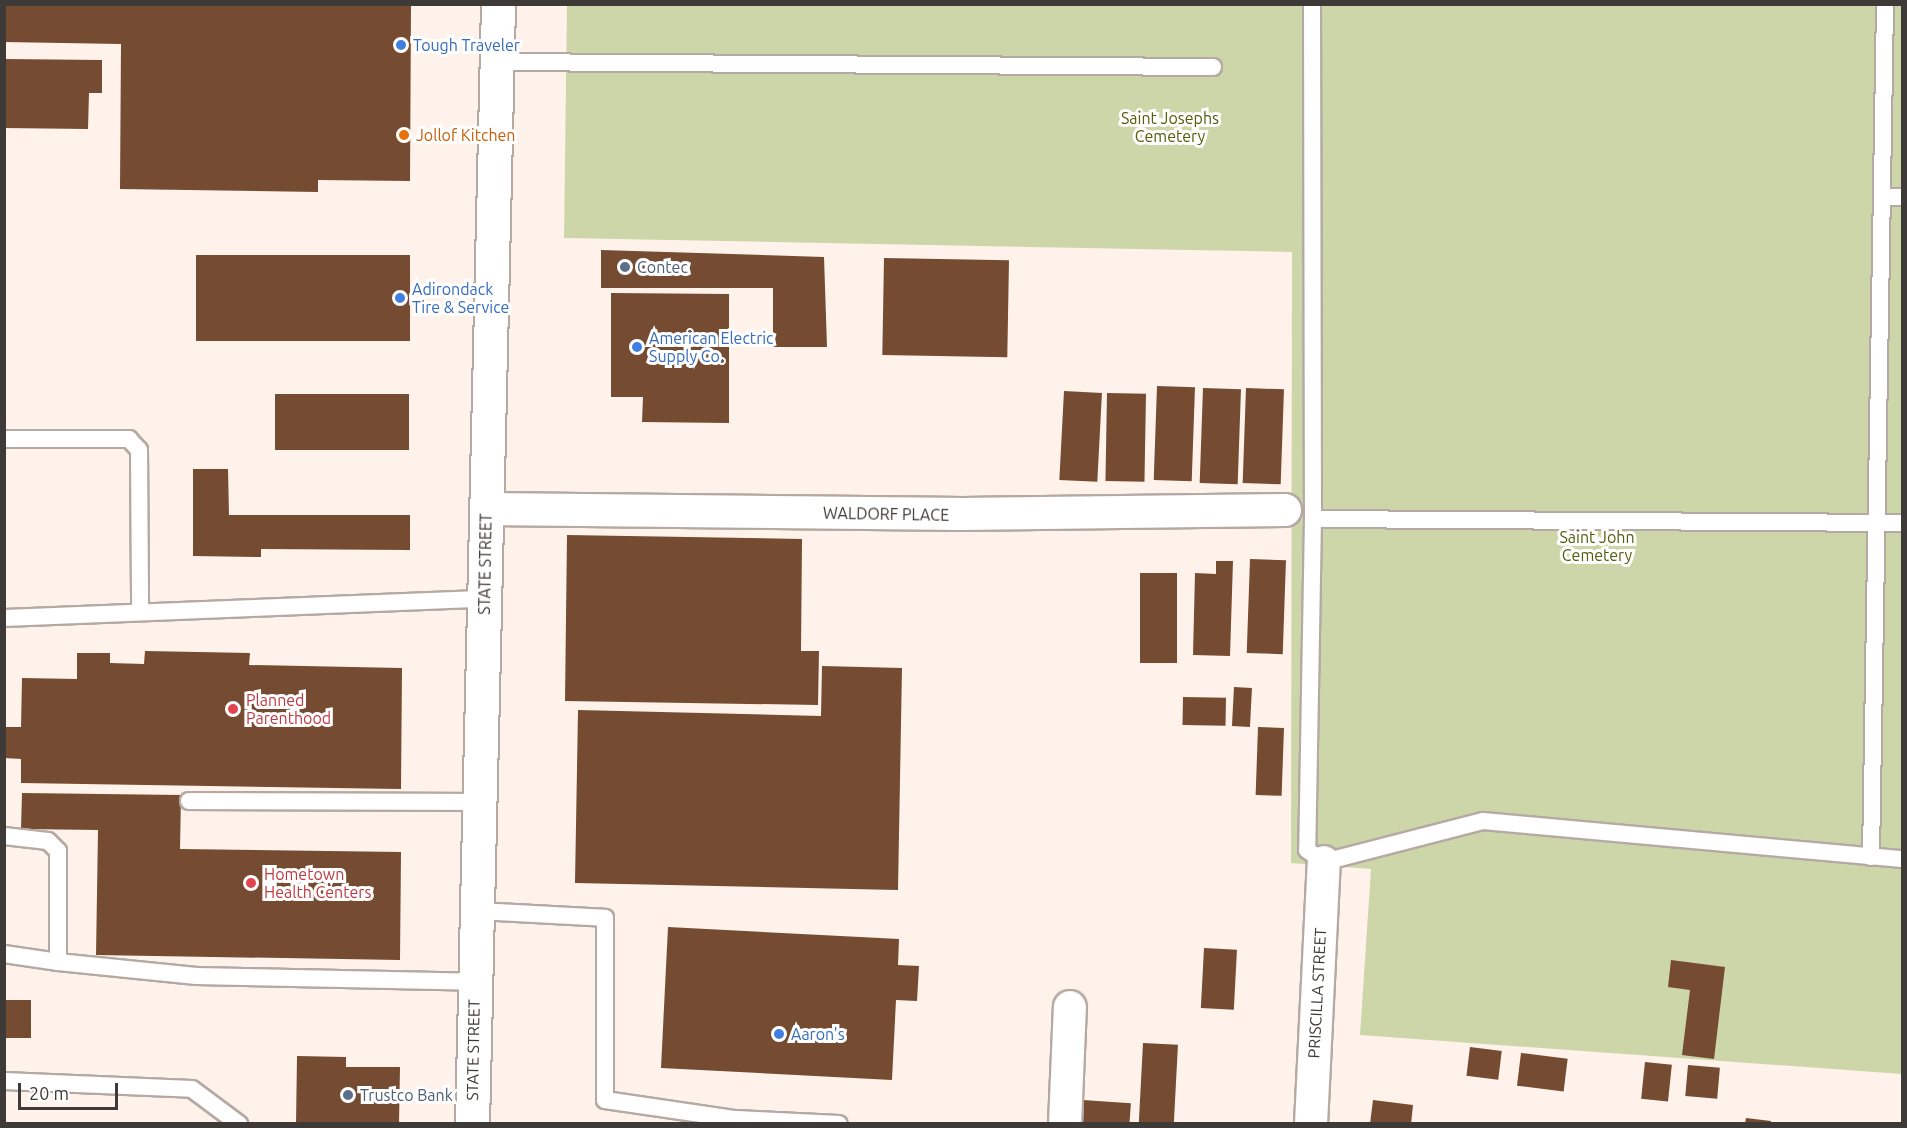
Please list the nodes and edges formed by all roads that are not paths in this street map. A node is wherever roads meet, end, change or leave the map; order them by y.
1 (498, 4) edge
2 (1312, 4) edge
3 (1885, 4) edge
4 (497, 62) junction
5 (1213, 67) dead end
6 (1882, 197) junction
7 (1902, 197) edge
8 (4, 439) edge
9 (487, 509) junction
10 (1299, 515) junction
11 (1876, 523) junction
12 (1902, 523) edge
13 (484, 599) junction
14 (140, 612) junction
15 (4, 618) edge
16 (189, 801) dead end
17 (479, 801) junction
18 (4, 836) edge
19 (1871, 857) junction
20 (1902, 859) edge
21 (1324, 862) junction
22 (477, 911) junction
23 (4, 954) edge
24 (58, 962) junction
25 (475, 982) junction
26 (1070, 1007) dead end
27 (4, 1081) edge
28 (239, 1124) edge
29 (472, 1124) edge
30 (839, 1124) edge
31 (1065, 1124) edge
32 (1311, 1124) edge

1 - 4 main road, STATE STREET
2 - 10 lane
3 - 6 lane
4 - 5 lane
4 - 9 main road, STATE STREET
6 - 7 lane
6 - 11 lane
8 - 14 lane
9 - 10 street, WALDORF PLACE
9 - 13 main road, STATE STREET
10 - 11 lane
10 - 21 lane
11 - 12 lane
11 - 19 lane
13 - 14 lane
13 - 17 main road, STATE STREET
14 - 15 lane
16 - 17 lane
17 - 22 main road, STATE STREET
18 - 24 lane
19 - 20 lane
19 - 21 lane
21 - 32 street, PRISCILLA STREET
22 - 25 main road, STATE STREET
22 - 30 lane
23 - 24 lane
24 - 25 lane
25 - 29 main road, STATE STREET
26 - 31 street
27 - 28 lane

